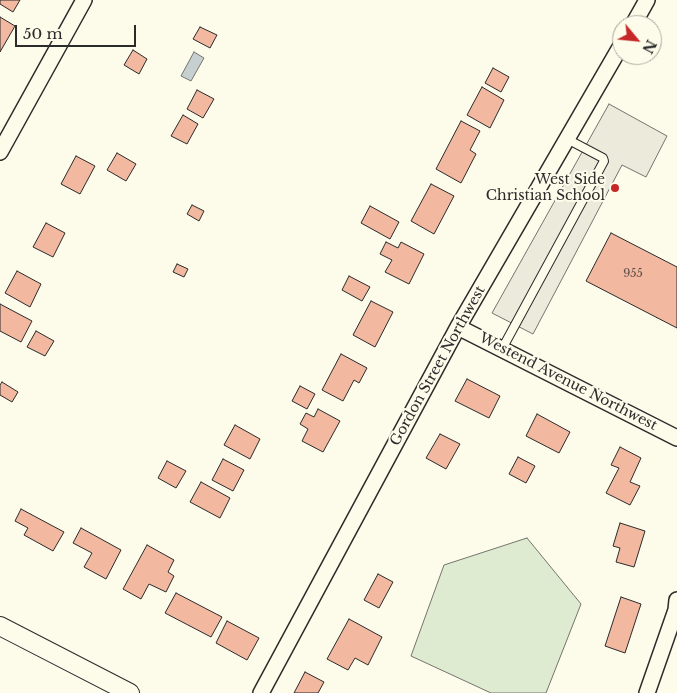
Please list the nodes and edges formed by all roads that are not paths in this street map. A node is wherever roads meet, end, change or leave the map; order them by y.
1 (84, 0) edge
2 (647, 0) edge
3 (639, 15) edge
4 (612, 61) edge
5 (567, 139) junction
6 (0, 152) edge
7 (458, 326) junction
8 (502, 349) junction
9 (677, 438) edge
10 (677, 600) edge
11 (0, 626) edge
12 (130, 693) edge
13 (261, 693) edge
14 (647, 693) edge

1 - 6 street
2 - 3 street
4 - 5 street, Gordon Street Northwest
5 - 7 street, Gordon Street Northwest
5 - 8 lane
7 - 8 street, Westend Avenue Northwest
7 - 13 street, Gordon Street Northwest
8 - 9 street, Westend Avenue Northwest
10 - 14 street
11 - 12 street

